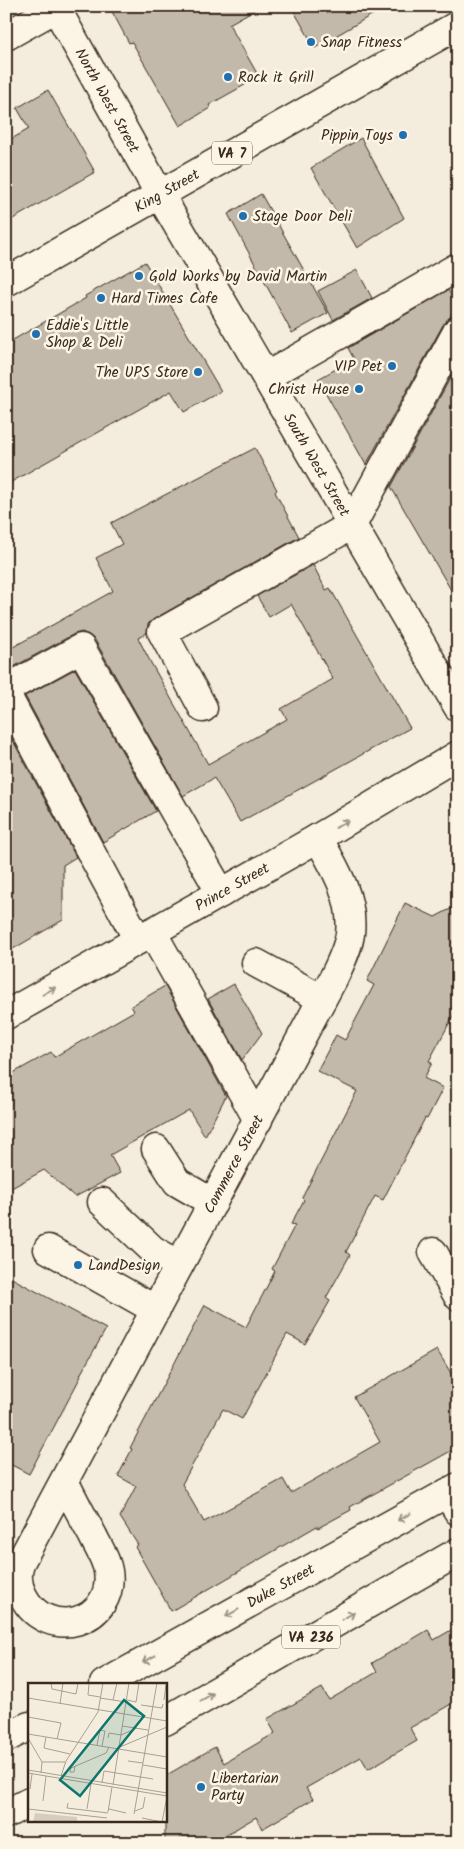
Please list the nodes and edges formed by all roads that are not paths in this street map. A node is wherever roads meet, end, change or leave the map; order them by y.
1 (56, 7) edge
2 (458, 25) edge
3 (6, 36) edge
4 (160, 195) junction
5 (458, 267) edge
6 (6, 282) edge
7 (458, 330) edge
8 (267, 376) junction
9 (352, 525) junction
10 (6, 689) edge
11 (6, 694) edge
12 (458, 706) edge
13 (203, 708) dead end
14 (458, 755) edge
15 (318, 838) junction
16 (221, 893) junction
17 (145, 936) junction
18 (256, 963) dead end
19 (322, 999) junction
20 (6, 1015) edge
21 (258, 1120) junction
22 (156, 1149) dead end
23 (102, 1202) dead end
24 (213, 1203) junction
25 (48, 1249) dead end
26 (433, 1252) dead end
27 (180, 1265) junction
28 (458, 1296) edge
29 (156, 1310) junction
30 (64, 1481) junction
31 (454, 1497) edge
32 (458, 1552) edge
33 (106, 1683) edge
34 (166, 1721) edge
35 (28, 1727) edge
36 (6, 1738) edge
37 (28, 1803) edge
38 (6, 1814) edge

1 - 3 main road
1 - 4 main road, North West Street
2 - 4 main road, King Street / VA 7
4 - 6 main road, King Street / VA 7
4 - 8 main road, South West Street
5 - 8 main road
7 - 9 main road
8 - 9 main road, South West Street
9 - 12 main road, South West Street
9 - 13 main road
10 - 16 main road
11 - 17 main road
15 -> 14 main road, Prince Street
15 - 16 main road, Prince Street
15 - 19 main road, Commerce Street
16 - 17 main road, Prince Street
20 -> 17 main road, Prince Street
17 - 21 main road
18 - 19 main road
19 - 21 main road, Commerce Street
21 - 24 main road, Commerce Street
22 - 24 main road
23 - 27 main road
24 - 27 main road, Commerce Street
25 - 29 main road
26 - 28 main road
27 - 29 main road, Commerce Street
29 - 30 main road, Commerce Street
30 - 30 main road, Commerce Street
31 -> 33 main road, Duke Street
34 -> 32 main road, VA 236
35 - 36 main road
37 - 38 main road

